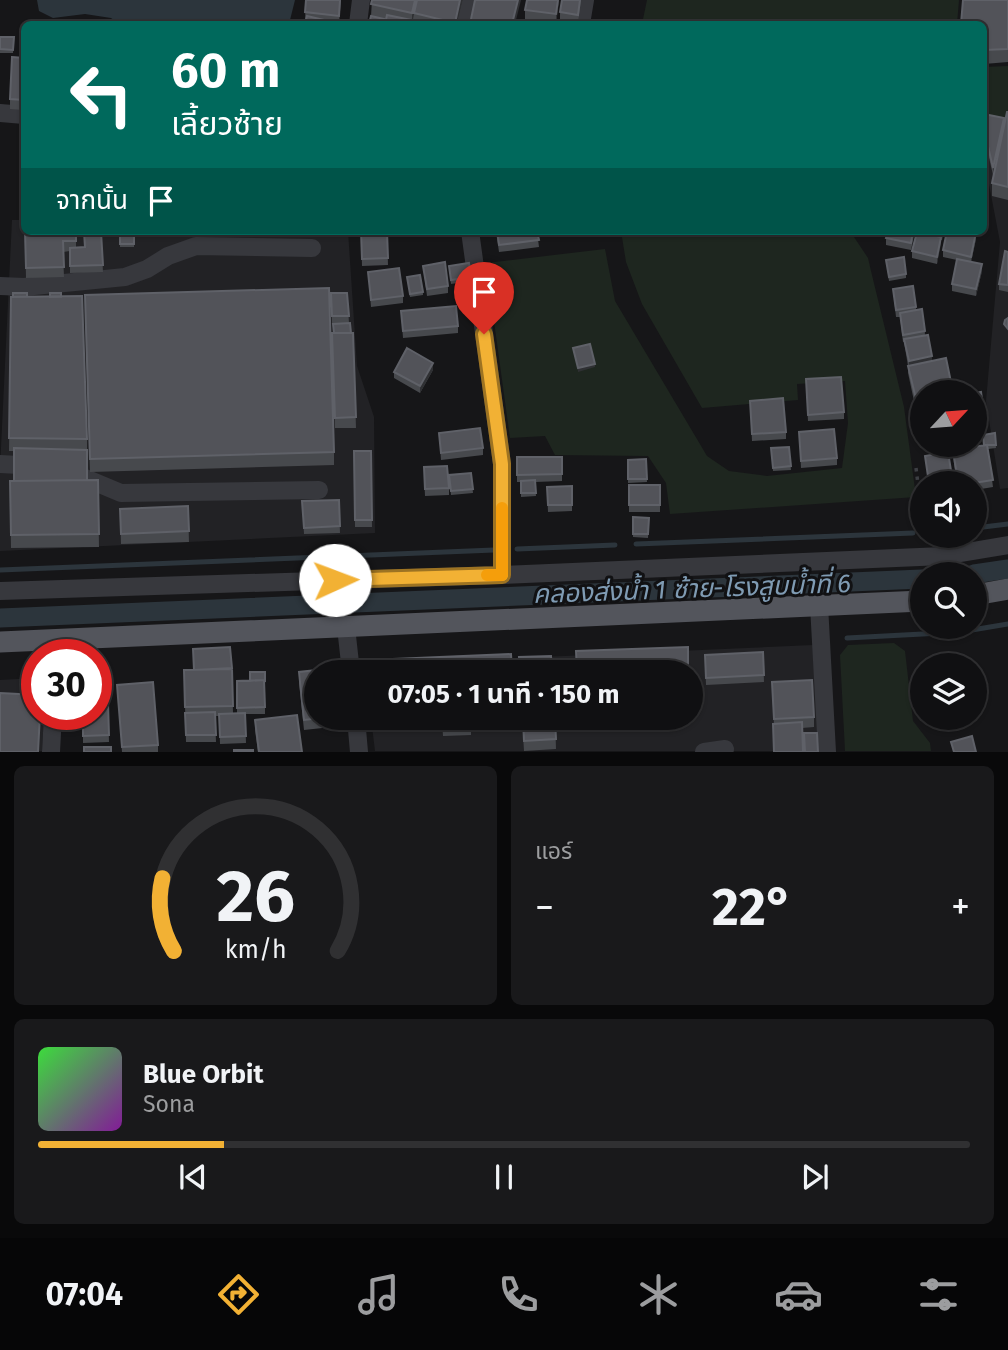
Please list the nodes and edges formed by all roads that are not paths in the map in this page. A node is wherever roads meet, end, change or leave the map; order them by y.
1 (361, 0) edge
2 (466, 0) edge
3 (585, 0) edge
4 (358, 21) edge
5 (461, 21) edge
6 (582, 21) edge
7 (0, 113) edge
8 (21, 115) edge
9 (471, 235) edge
10 (312, 247) dead end
11 (0, 286) edge
12 (0, 464) edge
13 (319, 490) dead end
14 (1008, 545) edge
15 (502, 575) junction
16 (1008, 589) edge
17 (0, 591) edge
18 (987, 593) edge
19 (910, 601) edge
20 (819, 605) junction
21 (346, 627) junction
22 (0, 642) edge
23 (112, 643) edge
24 (21, 644) edge
25 (350, 660) edge
26 (52, 730) edge
27 (357, 730) edge
28 (725, 750) dead end
29 (51, 751) edge
30 (359, 751) edge
31 (704, 751) edge
32 (827, 751) edge

1 - 4 street
2 - 5 street
3 - 6 street
7 - 8 street
9 - 15 street
10 - 11 street
12 - 13 street
14 - 15 street
15 - 17 street
16 - 18 main road
19 - 20 main road
20 - 21 main road
20 - 32 street
21 - 23 main road
21 - 25 street
22 - 24 main road
26 - 29 street
27 - 30 street
28 - 31 street

